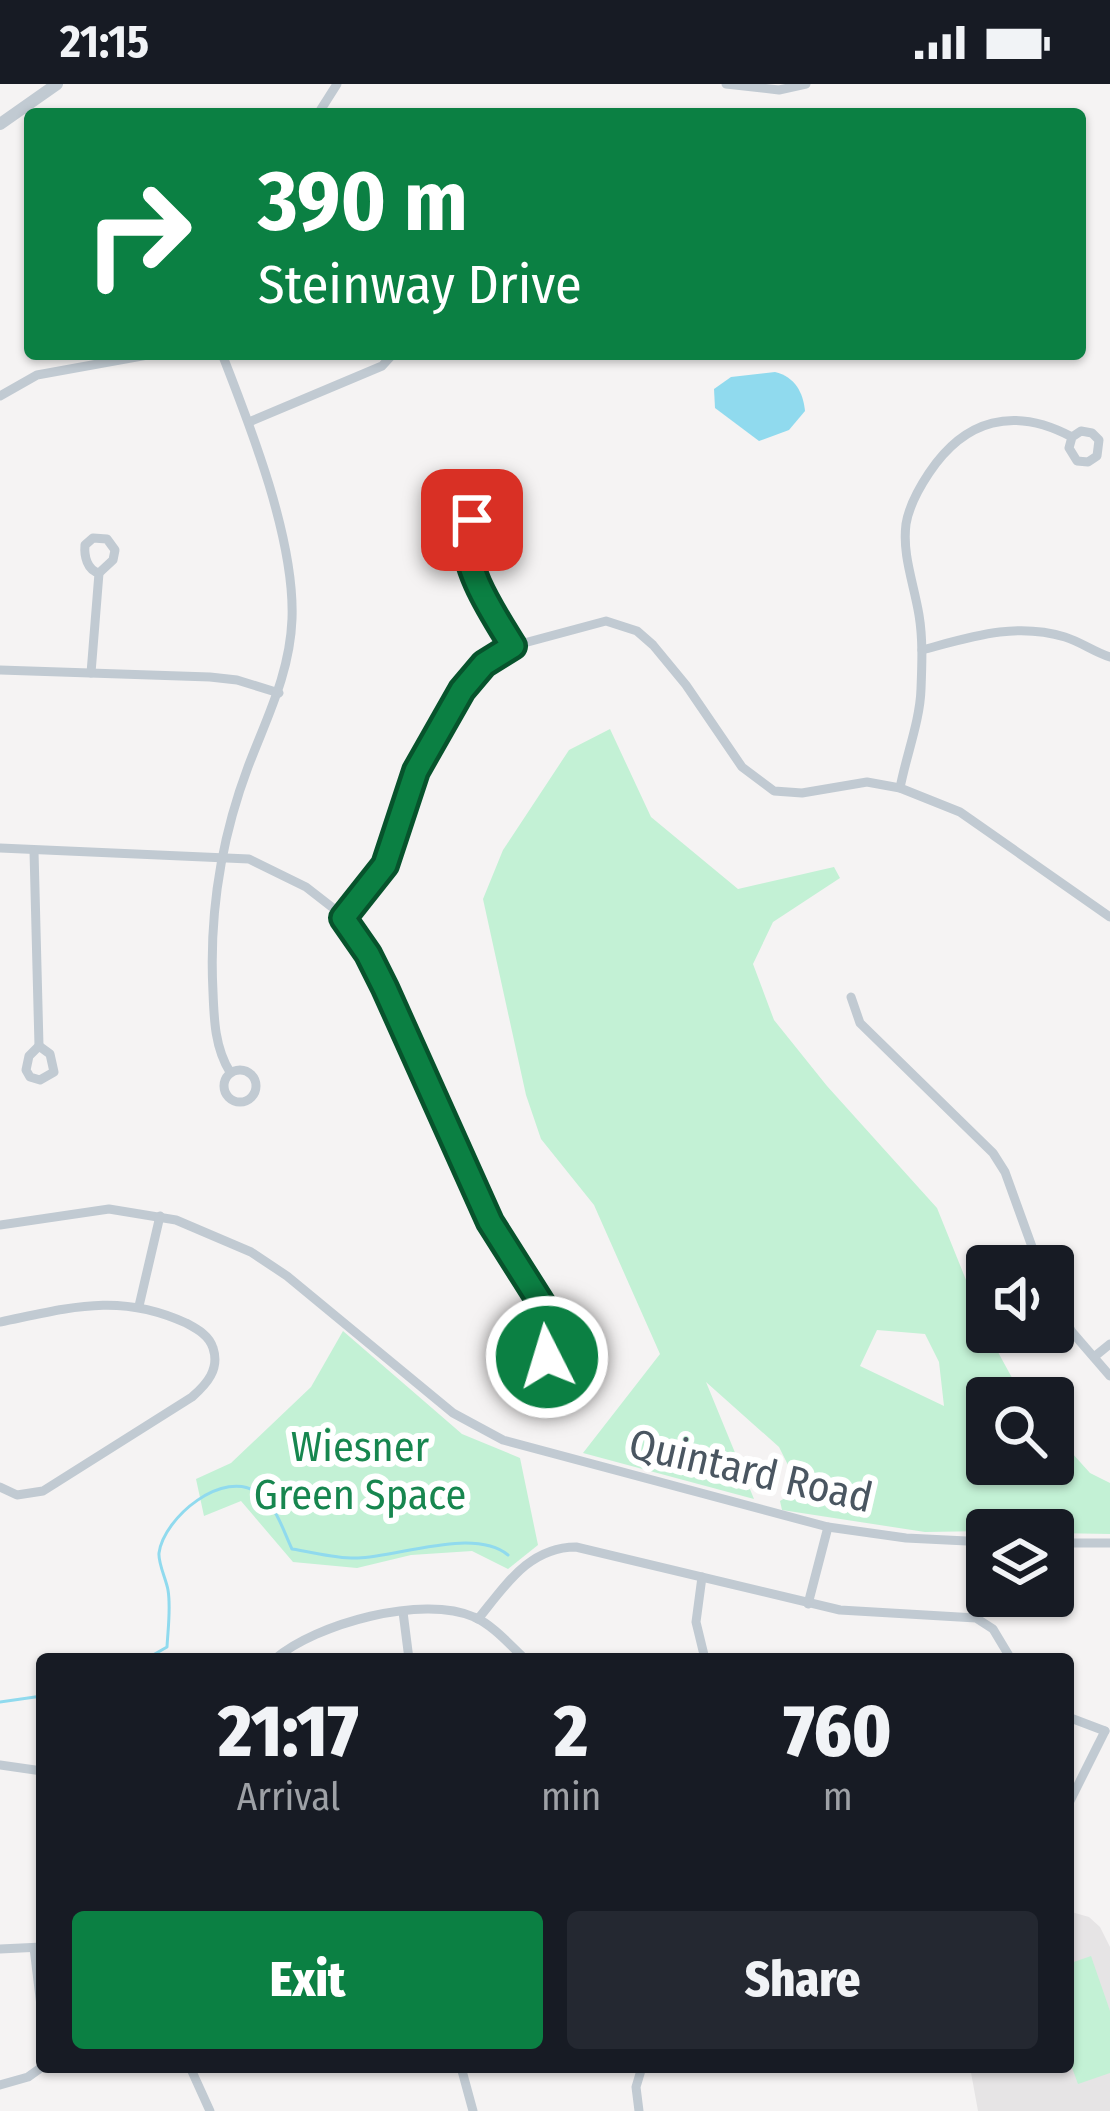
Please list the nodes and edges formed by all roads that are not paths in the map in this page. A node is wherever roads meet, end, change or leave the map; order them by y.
1 (57, 84) edge
2 (726, 84) edge
3 (806, 84) edge
4 (0, 124) edge
5 (120, 360) edge
6 (224, 360) edge
7 (388, 360) edge
8 (0, 396) edge
9 (249, 422) junction
10 (1072, 437) dead end
11 (474, 558) dead end
12 (99, 573) dead end
13 (513, 646) junction
14 (922, 650) junction
15 (1110, 657) edge
16 (0, 670) edge
17 (91, 673) junction
18 (278, 693) junction
19 (900, 788) junction
20 (0, 848) edge
21 (34, 851) junction
22 (223, 856) junction
23 (1110, 902) edge
24 (1107, 915) edge
25 (343, 918) junction
26 (851, 997) dead end
27 (39, 1046) dead end
28 (230, 1072) dead end
29 (160, 1216) junction
30 (0, 1225) edge
31 (1031, 1245) edge
32 (140, 1306) junction
33 (552, 1320) junction
34 (0, 1322) edge
35 (1074, 1329) edge
36 (1110, 1344) edge
37 (1094, 1357) junction
38 (1110, 1376) edge
39 (0, 1487) edge
40 (828, 1527) junction
41 (966, 1541) edge
42 (1074, 1543) edge
43 (1110, 1543) edge
44 (702, 1577) junction
45 (808, 1604) junction
46 (403, 1612) junction
47 (478, 1619) junction
48 (285, 1653) edge
49 (408, 1653) edge
50 (518, 1653) edge
51 (704, 1653) edge
52 (1008, 1653) edge
53 (1074, 1719) edge
54 (1107, 1732) edge
55 (0, 1765) edge
56 (36, 1770) edge
57 (1074, 1793) edge
58 (36, 1947) edge
59 (0, 1949) edge
60 (36, 2071) edge
61 (193, 2073) edge
62 (463, 2073) edge
63 (640, 2073) edge
64 (0, 2085) edge
65 (210, 2111) edge
66 (473, 2111) edge
67 (639, 2111) edge

1 - 4 street
2 - 3 street
5 - 8 street
6 - 9 street
7 - 9 street
9 - 18 street
10 - 14 street
11 - 13 street
12 - 17 street
13 - 19 street
13 - 25 street
14 - 15 street
14 - 19 street
16 - 17 street
17 - 18 street
18 - 22 street
19 - 24 street
20 - 21 street
21 - 22 street
21 - 27 street
22 - 25 street
22 - 28 street
23 - 24 street
25 - 33 street
26 - 31 street
29 - 30 street, Quintard Road
29 - 32 street
29 - 40 street, Quintard Road
32 - 34 street
32 - 39 street
33 - 33 street
35 - 37 street
36 - 37 street
37 - 38 street
40 - 41 street, Quintard Road
40 - 45 street
42 - 43 street
44 - 45 street
44 - 47 street
44 - 51 street
45 - 52 street
46 - 47 street
46 - 48 street
46 - 49 street
47 - 50 street
53 - 54 street
54 - 57 street
55 - 56 street
58 - 59 street
60 - 64 street
61 - 65 street
62 - 66 street
63 - 67 street

